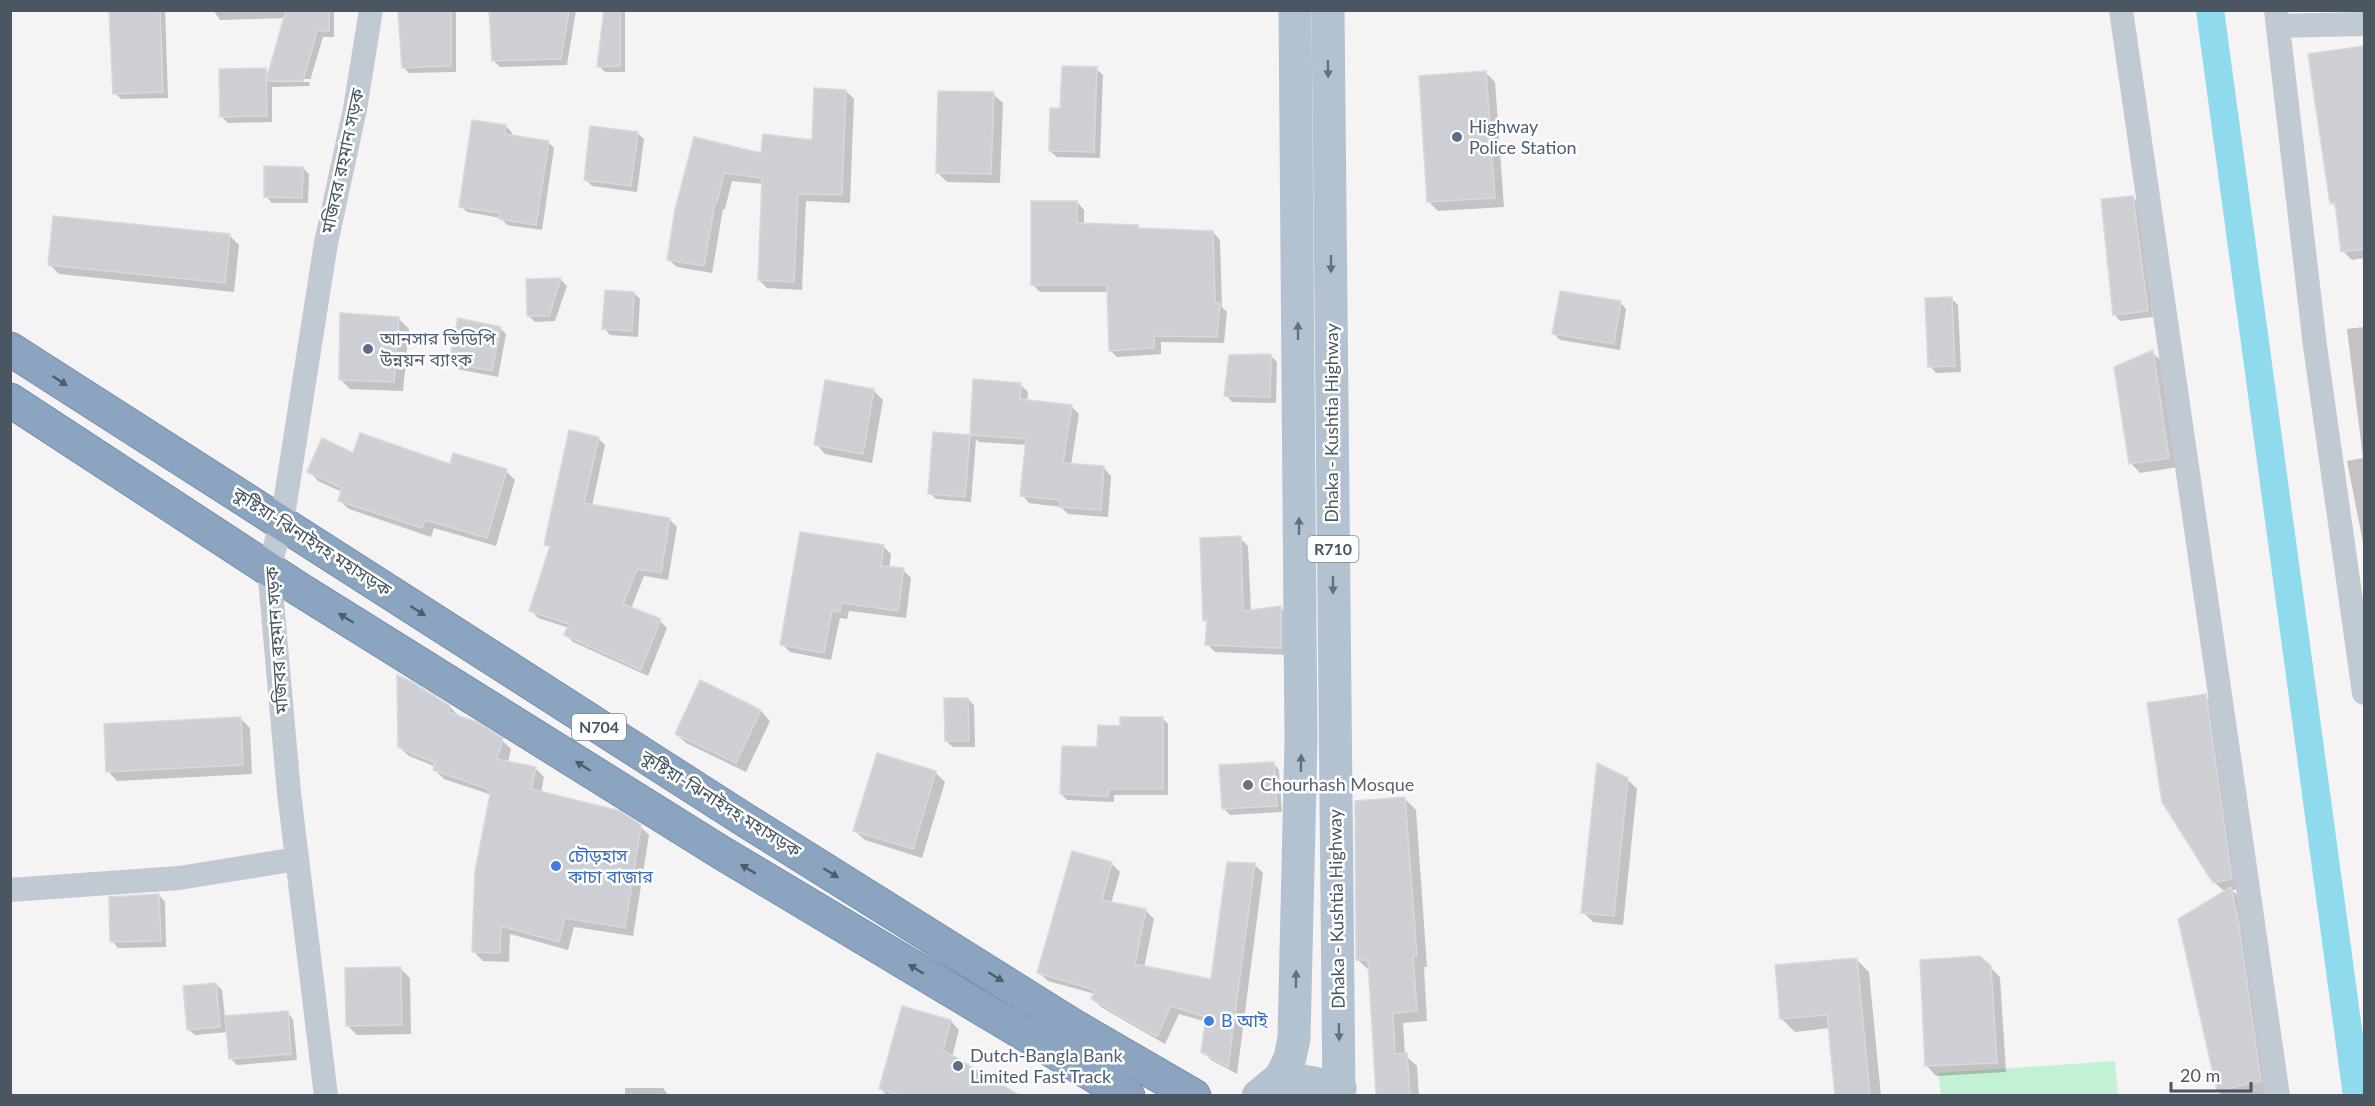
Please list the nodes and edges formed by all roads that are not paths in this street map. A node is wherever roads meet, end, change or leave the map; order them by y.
1 (371, 10) edge
2 (1295, 10) edge
3 (1328, 10) edge
4 (2121, 10) edge
5 (2277, 18) edge
6 (2364, 24) edge
7 (1330, 206) junction
8 (1297, 207) junction
9 (10, 349) edge
10 (10, 400) edge
11 (282, 522) junction
12 (270, 567) junction
13 (2364, 693) edge
14 (297, 859) junction
15 (10, 890) edge
16 (1270, 1086) edge
17 (1339, 1092) edge
18 (326, 1095) edge
19 (1128, 1095) edge
20 (1194, 1095) edge
21 (2278, 1095) edge

1 - 11 street, মজিবর রহমান সড়ক
2 - 8 main road, Dhaka - Kushtia Highway / R710
3 -> 7 main road, Dhaka - Kushtia Highway / R710
4 - 21 street
5 - 6 street
5 - 13 street
7 - 8 main road
7 -> 17 main road, Dhaka - Kushtia Highway / R710
16 -> 8 main road, Dhaka - Kushtia Highway / R710
9 -> 11 highway, কুষ্টিয়া-ঝিনাইদহ মহাসড়ক / N704
10 - 12 highway, N704
11 - 12 street, মজিবর রহমান সড়ক
11 -> 20 highway, কুষ্টিয়া-ঝিনাইদহ মহাসড়ক / N704
12 - 14 street, মজিবর রহমান সড়ক
19 -> 12 highway, N704
14 - 15 street
14 - 18 street, মজিবর রহমান সড়ক
16 - 17 main road, Dhaka - Kushtia Highway / R710

